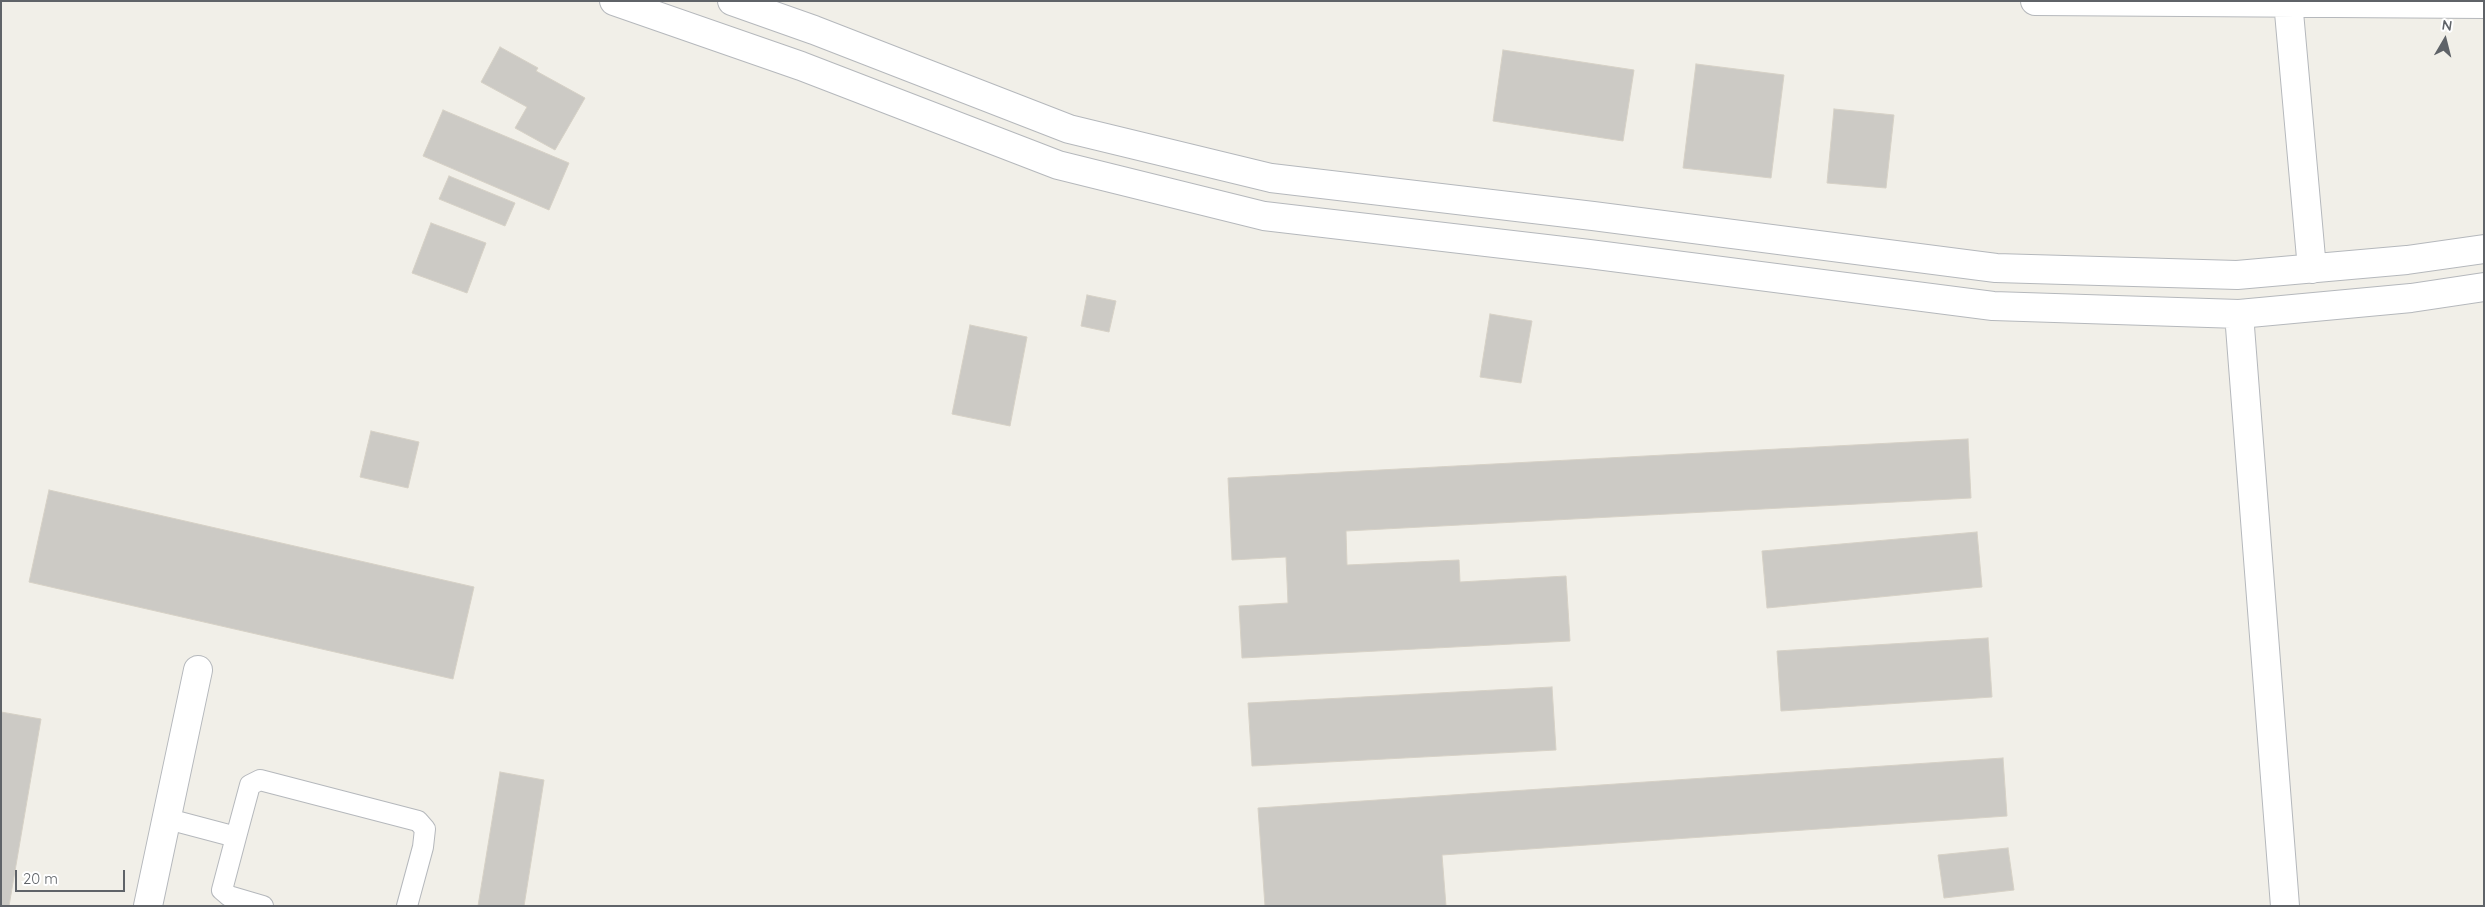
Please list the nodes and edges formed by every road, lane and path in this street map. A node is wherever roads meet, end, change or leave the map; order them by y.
1 (614, 1) edge
2 (732, 1) edge
3 (2035, 1) edge
4 (2288, 2) edge
5 (2484, 4) edge
6 (2484, 249) edge
7 (2312, 269) junction
8 (2484, 287) edge
9 (2239, 314) junction
10 (198, 670) dead end
11 (168, 819) junction
12 (236, 837) junction
13 (148, 906) edge
14 (264, 906) edge
15 (407, 906) edge
16 (2285, 906) edge

1 - 9 street
2 - 7 street
3 - 4 street
4 - 5 street
4 - 7 street
6 - 7 street
8 - 9 street
9 - 16 street
10 - 11 street
11 - 12 lane
11 - 13 street
12 - 14 lane
12 - 15 lane

